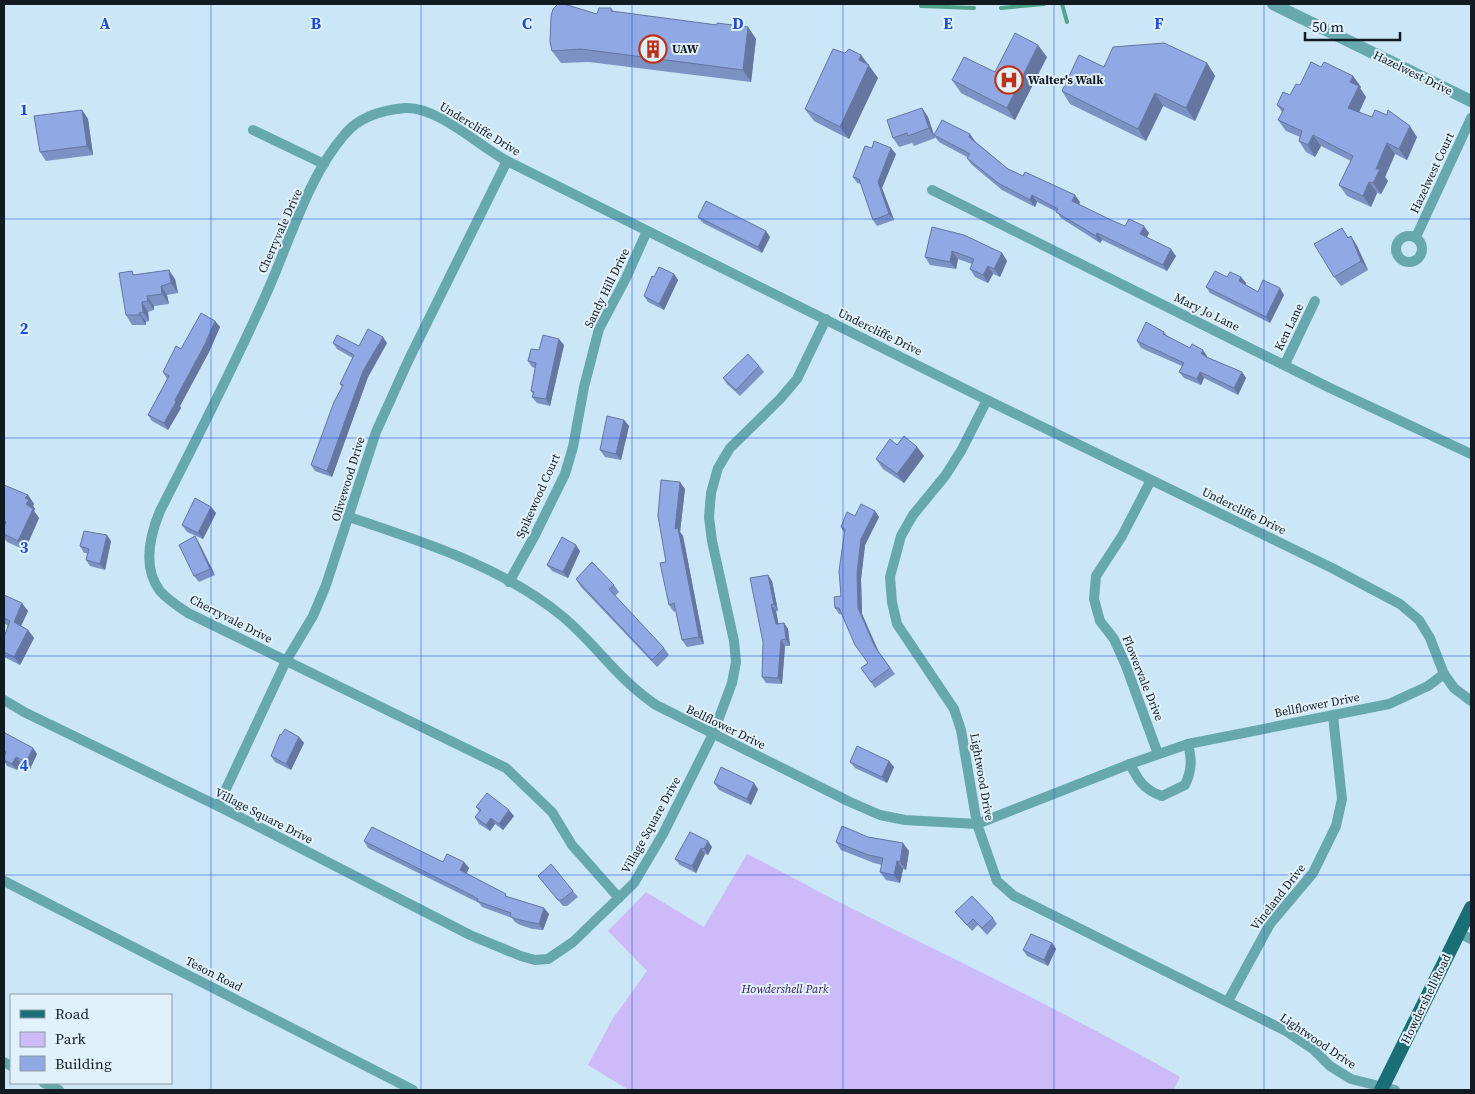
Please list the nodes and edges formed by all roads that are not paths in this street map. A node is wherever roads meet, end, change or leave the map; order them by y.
1 (1274, 4) edge
2 (1471, 101) edge
3 (1471, 118) edge
4 (253, 130) dead end
5 (508, 161) junction
6 (324, 164) junction
7 (932, 190) dead end
8 (647, 231) junction
9 (1416, 238) dead end
10 (1315, 301) dead end
11 (826, 319) junction
12 (1285, 364) junction
13 (584, 387) joint
14 (987, 400) junction
15 (1471, 454) edge
16 (1151, 480) junction
17 (350, 517) junction
18 (509, 582) junction
19 (286, 662) junction
20 (1444, 674) junction
21 (4, 700) edge
22 (1471, 701) edge
23 (1333, 716) junction
24 (713, 734) junction
25 (1188, 744) junction
26 (1158, 754) junction
27 (1130, 764) junction
28 (218, 806) junction
29 (977, 824) junction
30 (4, 881) edge
31 (619, 898) junction
32 (1471, 908) edge
33 (1465, 936) edge
34 (1228, 1001) junction
35 (46, 1084) edge
36 (1386, 1089) edge
37 (59, 1090) edge
38 (413, 1090) edge

1 - 2 street, Hazelwest Drive
3 - 9 street, Hazelwest Court
4 - 6 street
5 - 6 street, Undercliffe Drive
5 - 8 street, Undercliffe Drive
5 - 17 street, Olivewood Drive
6 - 19 street, Cherryvale Drive
7 - 12 street, Mary Jo Lane
8 - 11 street, Undercliffe Drive
8 - 13 street, Sandy Hill Drive
10 - 12 street, Ken Lane
11 - 14 street, Undercliffe Drive
11 - 24 street, Village Square Drive
12 - 15 street, Mary Jo Lane
13 - 18 street, Spikewood Court
14 - 16 street, Undercliffe Drive
14 - 29 street, Lightwood Drive
16 - 20 street, Undercliffe Drive
16 - 26 street, Flowervale Drive
17 - 18 street, Bellflower Drive
17 - 19 street, Olivewood Drive
18 - 24 street, Bellflower Drive
19 - 28 street, Olivewood Drive
19 - 31 street, Cherryvale Drive
20 - 22 street, Undercliffe Drive
20 - 23 street, Bellflower Drive
21 - 28 street, Village Square Drive
23 - 25 street, Bellflower Drive
23 - 34 street, Vineland Drive
24 - 29 street, Bellflower Drive
24 - 31 street, Village Square Drive
25 - 26 street, Bellflower Drive
25 - 27 street
26 - 27 street, Bellflower Drive
27 - 29 street, Bellflower Drive
28 - 31 street, Village Square Drive
29 - 34 street, Lightwood Drive
30 - 38 street, Teson Road
32 - 33 main road, Howdershell Road
33 - 36 main road, Howdershell Road
34 - 36 street, Lightwood Drive
35 - 37 street

